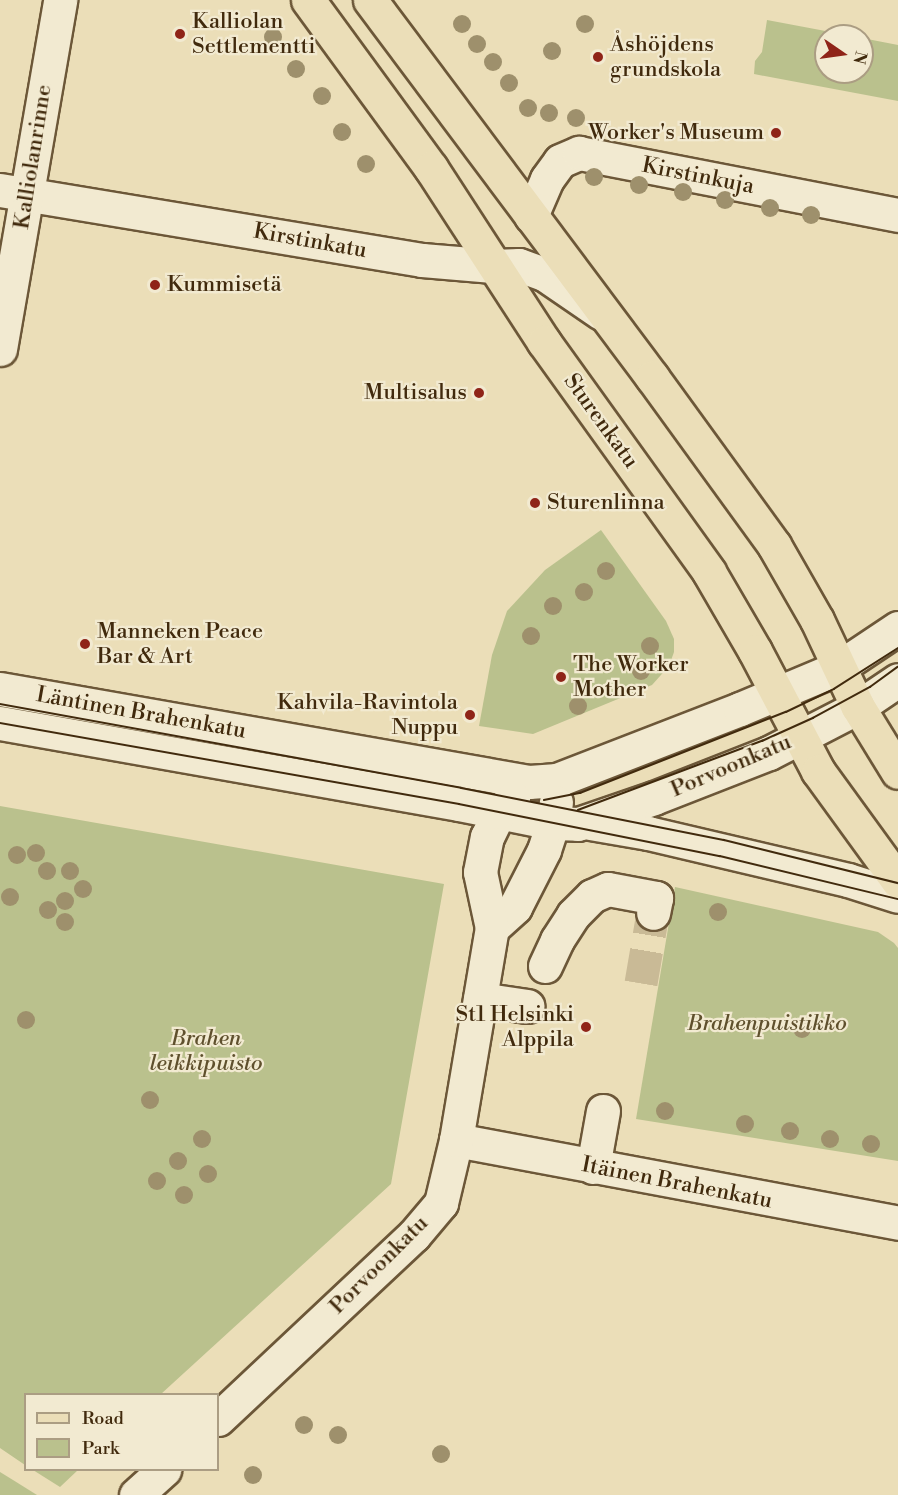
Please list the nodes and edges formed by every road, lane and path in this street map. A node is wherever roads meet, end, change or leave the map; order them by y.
1 (60, 0) edge
2 (308, 0) edge
3 (370, 0) edge
4 (13, 192) edge
5 (898, 215) edge
6 (531, 216) junction
7 (493, 266) junction
8 (607, 317) junction
9 (0, 349) edge
10 (898, 628) edge
11 (838, 668) junction
12 (898, 680) edge
13 (0, 689) edge
14 (777, 694) junction
15 (858, 707) junction
16 (0, 723) edge
17 (799, 738) junction
18 (898, 772) edge
19 (543, 781) junction
20 (499, 812) junction
21 (569, 823) junction
22 (898, 881) edge
23 (898, 896) edge
24 (653, 913) tunnel mouth
25 (492, 928) junction
26 (545, 966) dead end
27 (480, 999) junction
28 (527, 1006) dead end
29 (603, 1111) dead end
30 (456, 1140) junction
31 (593, 1167) junction
32 (898, 1223) edge
33 (219, 1418) edge
34 (163, 1471) edge
35 (136, 1495) edge

1 - 4 street, Kalliolanrinne
2 - 7 main road, Sturenkatu
3 - 6 main road
4 - 7 street, Kirstinkatu
4 - 9 street, Kalliolanrinne
5 - 6 street, Kirstinkuja
6 - 8 main road
7 - 8 street, Kirstinkatu
7 - 14 main road, Sturenkatu
8 - 11 main road
10 - 11 street, Porvoonkatu
11 - 14 street, Porvoonkatu
11 - 15 main road
12 - 15 street, Porvoonkatu
13 - 19 street, Läntinen Brahenkatu
14 - 17 main road, Sturenkatu
14 - 19 street, Porvoonkatu
15 - 17 street, Porvoonkatu
15 - 18 main road
16 - 20 street
17 - 21 street, Porvoonkatu
17 - 22 main road, Sturenkatu
19 - 20 street, Porvoonkatu
19 - 21 street
20 - 21 street
20 - 25 street, Porvoonkatu
21 - 23 street
21 - 25 street
24 - 26 street
25 - 27 street, Porvoonkatu
27 - 28 street
27 - 30 street, Porvoonkatu
29 - 31 street
30 - 31 street, Itäinen Brahenkatu
30 - 33 street, Porvoonkatu
31 - 32 street, Itäinen Brahenkatu
34 - 35 street

